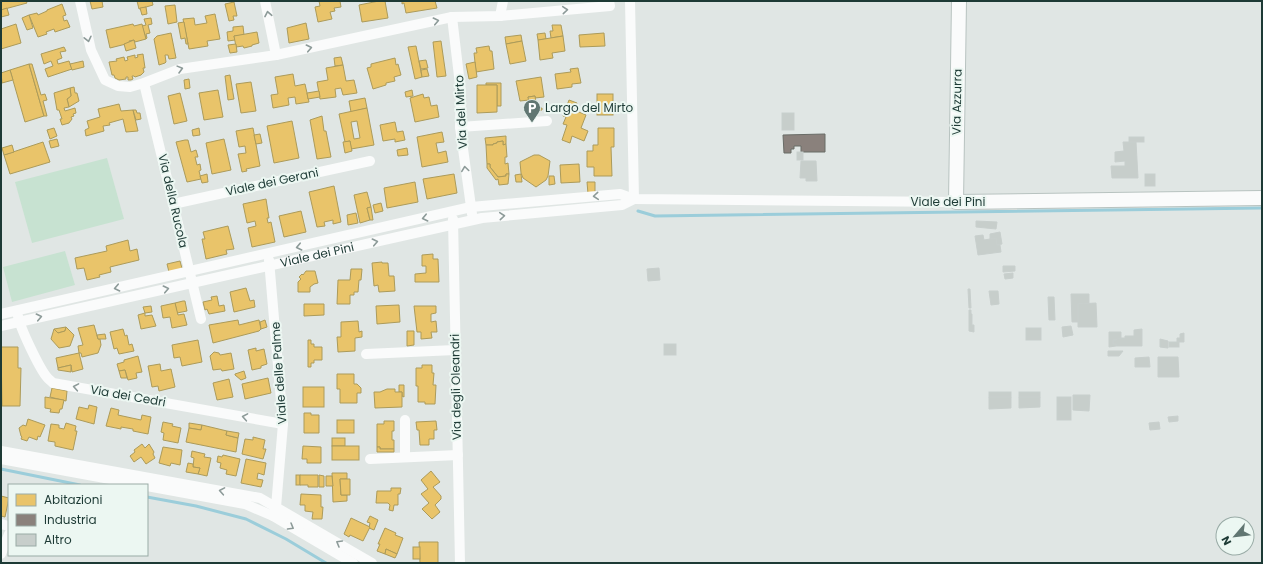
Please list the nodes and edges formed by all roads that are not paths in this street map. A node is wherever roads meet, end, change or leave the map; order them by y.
1 (80, 1) edge
2 (266, 1) edge
3 (503, 1) edge
4 (630, 1) edge
5 (959, 1) edge
6 (609, 4) edge
7 (500, 16) junction
8 (452, 17) junction
9 (276, 55) junction
10 (144, 83) junction
11 (548, 121) dead end
12 (460, 127) junction
13 (370, 161) dead end
14 (1262, 198) edge
15 (634, 199) junction
16 (956, 202) junction
17 (174, 204) junction
18 (471, 207) junction
19 (453, 211) junction
20 (473, 221) junction
21 (453, 225) junction
22 (267, 254) junction
23 (270, 266) junction
24 (190, 272) junction
25 (192, 283) junction
26 (17, 310) junction
27 (1, 314) edge
28 (201, 319) dead end
29 (19, 322) junction
30 (1, 326) edge
31 (455, 350) junction
32 (366, 354) dead end
33 (405, 420) dead end
34 (284, 424) junction
35 (1, 451) edge
36 (458, 455) junction
37 (405, 457) junction
38 (1, 459) edge
39 (370, 459) dead end
40 (138, 484) edge
41 (148, 486) edge
42 (274, 511) junction
43 (8, 536) edge
44 (1, 554) edge
45 (353, 563) edge
46 (372, 563) edge
47 (460, 563) edge

1 -> 10 street
9 -> 2 street
3 - 7 street
4 - 15 street
5 - 16 street, Via Azzurra
7 -> 6 street
7 - 8 street
9 -> 8 street
8 - 12 street, Via del Mirto
10 -> 9 street
10 - 17 street, Via della Rucola
11 - 12 street
18 -> 12 street, Via del Mirto
13 - 17 street, Viale dei Gerani
14 - 16 street, Viale dei Pini
15 - 16 street, Viale dei Pini
15 -> 18 street, Viale dei Pini
20 -> 15 street, Viale dei Pini
17 - 24 street, Via della Rucola
18 - 19 street, Viale dei Pini
18 - 20 street, Via del Mirto
19 - 21 street, Via degli Oleandri
19 -> 22 street, Viale dei Pini
20 - 21 street, Viale dei Pini
23 -> 21 street, Viale dei Pini
21 - 31 street, Via degli Oleandri
22 - 23 street, Viale delle Palme
22 - 24 street, Viale dei Pini
23 - 25 street, Viale dei Pini
23 - 34 street, Viale delle Palme
24 - 25 street, Via della Rucola
24 -> 26 street, Viale dei Pini
25 - 28 street, Via della Rucola
29 -> 25 street, Viale dei Pini
26 - 27 street, Viale dei Pini
26 - 29 street, Via dei Cedri
29 - 30 street, Viale dei Pini
34 -> 29 street, Via dei Cedri
31 - 32 street
31 - 36 street, Via degli Oleandri
33 - 37 street
34 - 42 street, Viale delle Palme
42 -> 35 street
36 - 37 street
36 - 47 street, Via degli Oleandri
37 - 39 street
38 - 40 street
41 - 42 street
42 -> 45 street
46 -> 42 street
43 - 44 street

